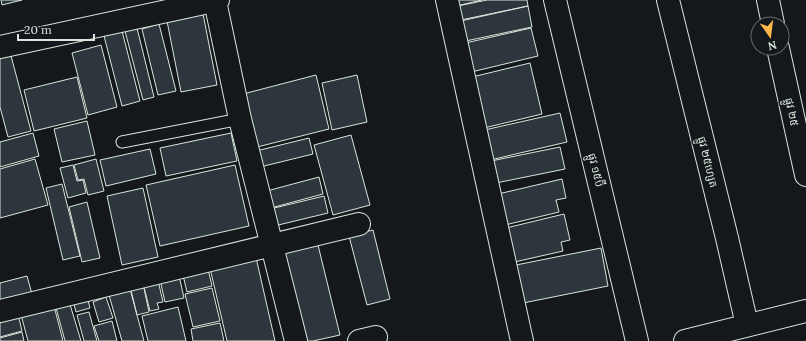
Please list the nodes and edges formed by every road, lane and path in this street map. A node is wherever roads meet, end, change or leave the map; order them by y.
1 (217, 0) edge
2 (448, 0) edge
3 (555, 0) edge
4 (668, 0) edge
5 (768, 0) edge
6 (771, 16) edge
7 (0, 47) edge
8 (780, 56) edge
9 (240, 119) junction
10 (122, 142) dead end
11 (806, 176) edge
12 (359, 224) dead end
13 (272, 246) junction
14 (0, 311) edge
15 (806, 311) edge
16 (747, 325) junction
17 (296, 341) edge
18 (522, 341) edge
19 (637, 341) edge
20 (685, 341) edge

1 - 7 street
1 - 9 street
2 - 18 street
3 - 19 street, ផ្លូវ ១៥ប៊ី
4 - 16 street, ផ្លូវ ២៥ហ្សេត
5 - 6 street
8 - 11 street, ផ្លូវ ២៥
9 - 10 lane
9 - 13 street
12 - 13 street
13 - 14 street
13 - 17 street
15 - 16 street
16 - 20 street

